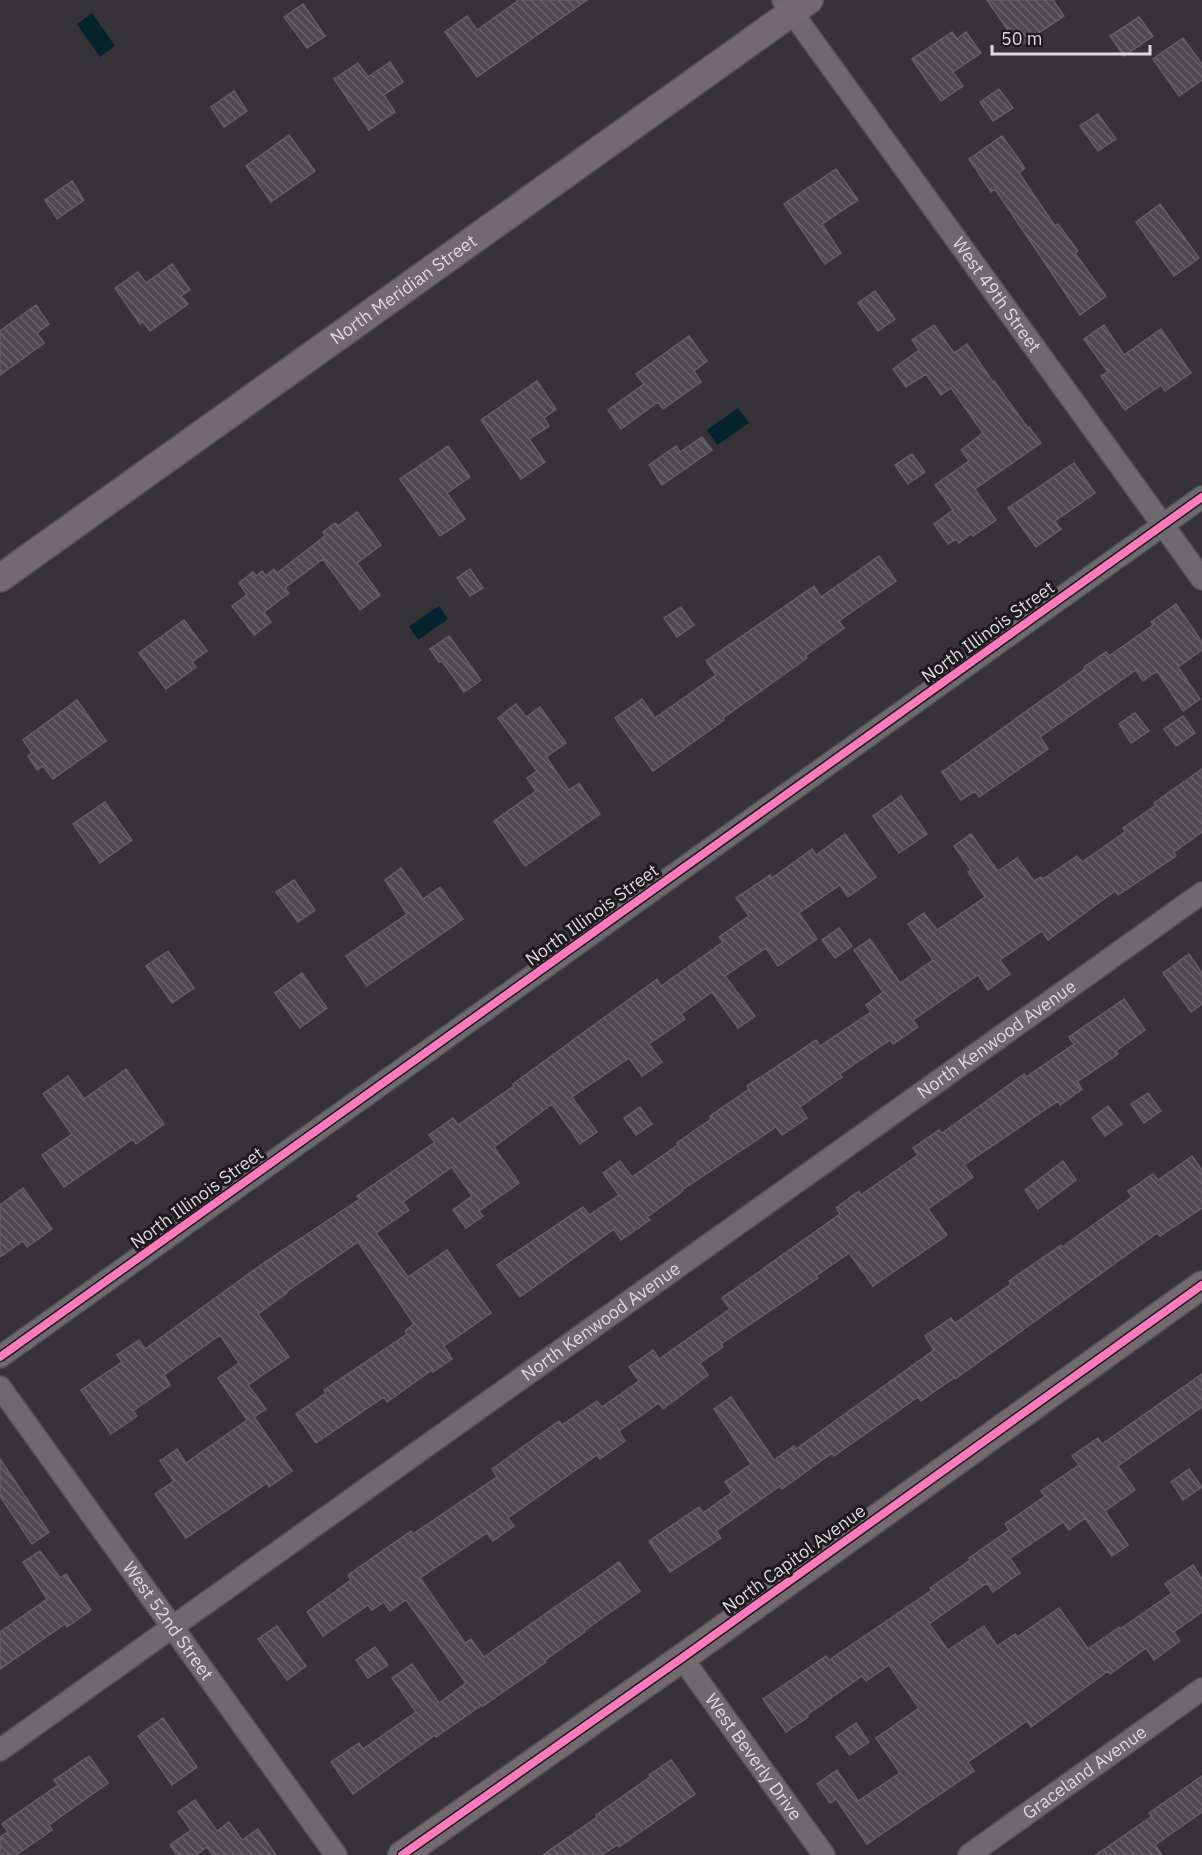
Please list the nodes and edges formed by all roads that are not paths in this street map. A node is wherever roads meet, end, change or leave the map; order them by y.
1 (795, 4) edge
2 (1202, 497) edge
3 (1163, 525) junction
4 (0, 578) edge
5 (1202, 579) edge
6 (1202, 892) edge
7 (1202, 1285) edge
8 (0, 1357) edge
9 (0, 1387) edge
10 (172, 1628) junction
11 (682, 1658) junction
12 (1202, 1689) edge
13 (0, 1750) edge
14 (336, 1855) edge
15 (402, 1855) edge
16 (824, 1855) edge
17 (969, 1855) edge

1 - 3 street, West 49th Street
1 - 4 main road, North Meridian Street
2 - 3 street, North Illinois Street
3 - 5 street, West 49th Street
3 - 8 street, North Illinois Street
6 - 10 street, North Kenwood Avenue
7 - 11 main road, North Capitol Avenue
9 - 10 street, West 52nd Street
10 - 13 street, North Kenwood Avenue
10 - 14 street, West 52nd Street
11 - 15 main road, North Capitol Avenue
11 - 16 street, West Beverly Drive
12 - 17 street, Graceland Avenue

